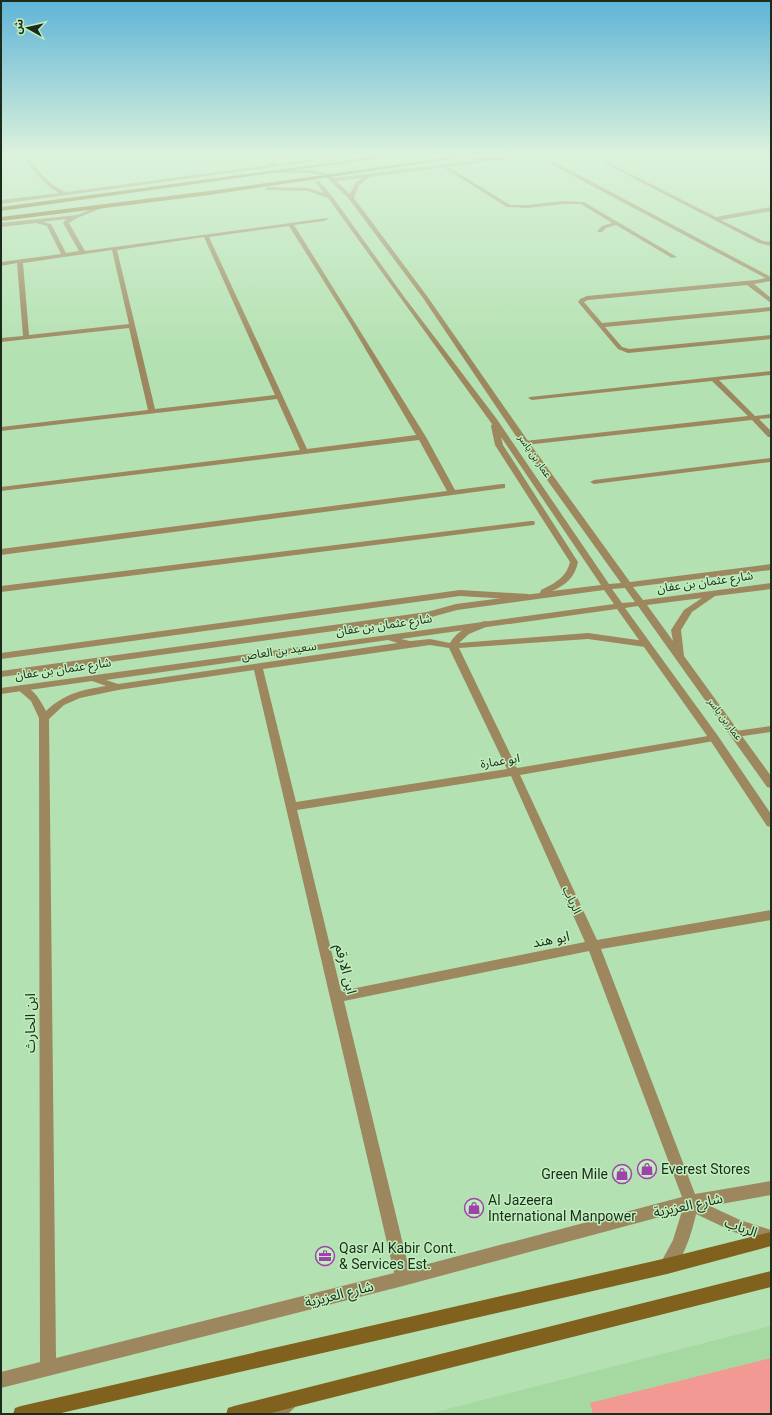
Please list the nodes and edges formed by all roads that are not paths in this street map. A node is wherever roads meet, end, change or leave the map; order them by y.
1 (38, 220) edge
2 (68, 220) edge
3 (319, 220) edge
4 (346, 220) edge
5 (367, 220) edge
6 (612, 220) edge
7 (664, 220) edge
8 (717, 220) edge
9 (29, 221) junction
10 (617, 223) junction
11 (291, 224) junction
12 (1, 225) edge
13 (600, 231) dead end
14 (206, 236) junction
15 (771, 244) edge
16 (114, 249) junction
17 (83, 254) junction
18 (65, 256) junction
19 (674, 257) dead end
20 (20, 262) junction
21 (1, 264) edge
22 (770, 277) edge
23 (749, 283) junction
24 (771, 301) edge
25 (771, 309) edge
26 (601, 325) junction
27 (132, 326) junction
28 (771, 337) edge
29 (26, 338) junction
30 (1, 340) edge
31 (771, 373) edge
32 (714, 379) junction
33 (279, 397) junction
34 (532, 398) dead end
35 (152, 411) junction
36 (771, 416) edge
37 (754, 418) junction
38 (493, 420) junction
39 (1, 429) edge
40 (771, 435) edge
41 (422, 436) junction
42 (525, 443) junction
43 (304, 451) junction
44 (771, 460) edge
45 (594, 482) dead end
46 (502, 486) dead end
47 (1, 489) edge
48 (452, 492) junction
49 (531, 524) dead end
50 (1, 552) edge
51 (771, 567) edge
52 (626, 584) junction
53 (771, 586) edge
54 (605, 587) junction
55 (1, 589) edge
56 (715, 594) junction
57 (532, 596) junction
58 (640, 604) junction
59 (619, 606) junction
60 (487, 624) junction
61 (388, 638) junction
62 (411, 644) junction
63 (645, 644) junction
64 (452, 646) junction
65 (1, 656) edge
66 (679, 658) junction
67 (258, 667) junction
68 (1, 674) edge
69 (94, 678) junction
70 (118, 686) junction
71 (21, 688) junction
72 (1, 691) edge
73 (44, 718) junction
74 (771, 729) edge
75 (736, 734) junction
76 (714, 738) junction
77 (514, 772) junction
78 (771, 784) edge
79 (291, 807) junction
80 (771, 823) edge
81 (771, 915) edge
82 (593, 945) junction
83 (338, 997) junction
84 (771, 1188) edge
85 (691, 1202) junction
86 (771, 1238) edge
87 (666, 1266) junction
88 (403, 1278) junction
89 (771, 1279) edge
90 (48, 1366) junction
91 (1, 1380) edge
92 (290, 1400) junction
93 (21, 1414) edge
94 (234, 1414) edge
95 (276, 1414) edge

1 - 9 street
2 - 17 street
3 - 11 street
4 - 38 street, عمار بن ياسر
5 - 42 street, عمار بن ياسر
6 - 10 street
7 - 22 street
8 - 15 street
9 - 12 street
9 - 18 street
10 - 13 street
10 - 19 street
11 - 14 street
11 - 41 street
14 - 16 street
14 - 33 street
16 - 17 street
16 - 27 street
17 - 18 street
18 - 20 street
20 - 21 street
20 - 29 street
22 - 23 street
23 - 24 street
23 - 26 street
25 - 26 street
26 - 28 street
27 - 29 street
27 - 35 street
29 - 30 street
31 - 32 street
32 - 34 street
32 - 37 street
33 - 35 street
33 - 43 street
35 - 39 street
36 - 37 street
37 - 40 street
37 - 42 street
38 - 54 street, عمار بن ياسر
38 - 57 street
41 - 43 street
41 - 48 street
42 - 52 street, عمار بن ياسر
43 - 47 street
44 - 45 street
46 - 48 street
48 - 50 street
49 - 55 street
51 - 52 street, شارع عثمان بن عفان
52 - 54 street, شارع عثمان بن عفان
52 - 58 street, عمار بن ياسر
53 - 56 street, شارع عثمان بن عفان
54 - 57 street, شارع عثمان بن عفان
54 - 59 street, عمار بن ياسر
56 - 58 street, شارع عثمان بن عفان
56 - 66 street
57 - 65 street, شارع عثمان بن عفان
57 - 68 street, شارع عثمان بن عفان
58 - 59 street, شارع عثمان بن عفان
58 - 66 street, عمار بن ياسر
59 - 60 street, شارع عثمان بن عفان
59 - 63 street, عمار بن ياسر
60 - 61 street, شارع عثمان بن عفان
60 - 64 street
61 - 62 street
61 - 69 street, شارع عثمان بن عفان
62 - 64 street, سعيد بن العاص
62 - 67 street, سعيد بن العاص
63 - 64 street, سعيد بن العاص
63 - 76 street, عمار بن ياسر
64 - 77 street, الرباب
66 - 75 street, عمار بن ياسر
67 - 70 street, سعيد بن العاص
67 - 79 street, ابن الارقم
69 - 70 street
69 - 71 street, شارع عثمان بن عفان
70 - 73 street, سعيد بن العاص
71 - 72 street, شارع عثمان بن عفان
71 - 73 street, ابن الحارث
73 - 90 street, ابن الحارث
74 - 75 street
75 - 78 street, عمار بن ياسر
76 - 77 street, ابو عمارة
76 - 80 street, عمار بن ياسر
77 - 79 street, ابو عمارة
77 - 82 street, الرباب
79 - 83 street, ابن الارقم
81 - 82 street, ابو هند
82 - 83 street, ابو هند
82 - 85 street, الرباب
83 - 88 street, ابن الارقم
84 - 85 street, شارع العزيزية
85 - 86 street, الرباب
85 - 87 street
85 - 88 street, شارع العزيزية
86 - 87 main road
87 - 93 main road
88 - 90 street, شارع العزيزية
89 - 92 main road
90 - 91 street, شارع العزيزية
92 - 94 main road
92 - 95 street

